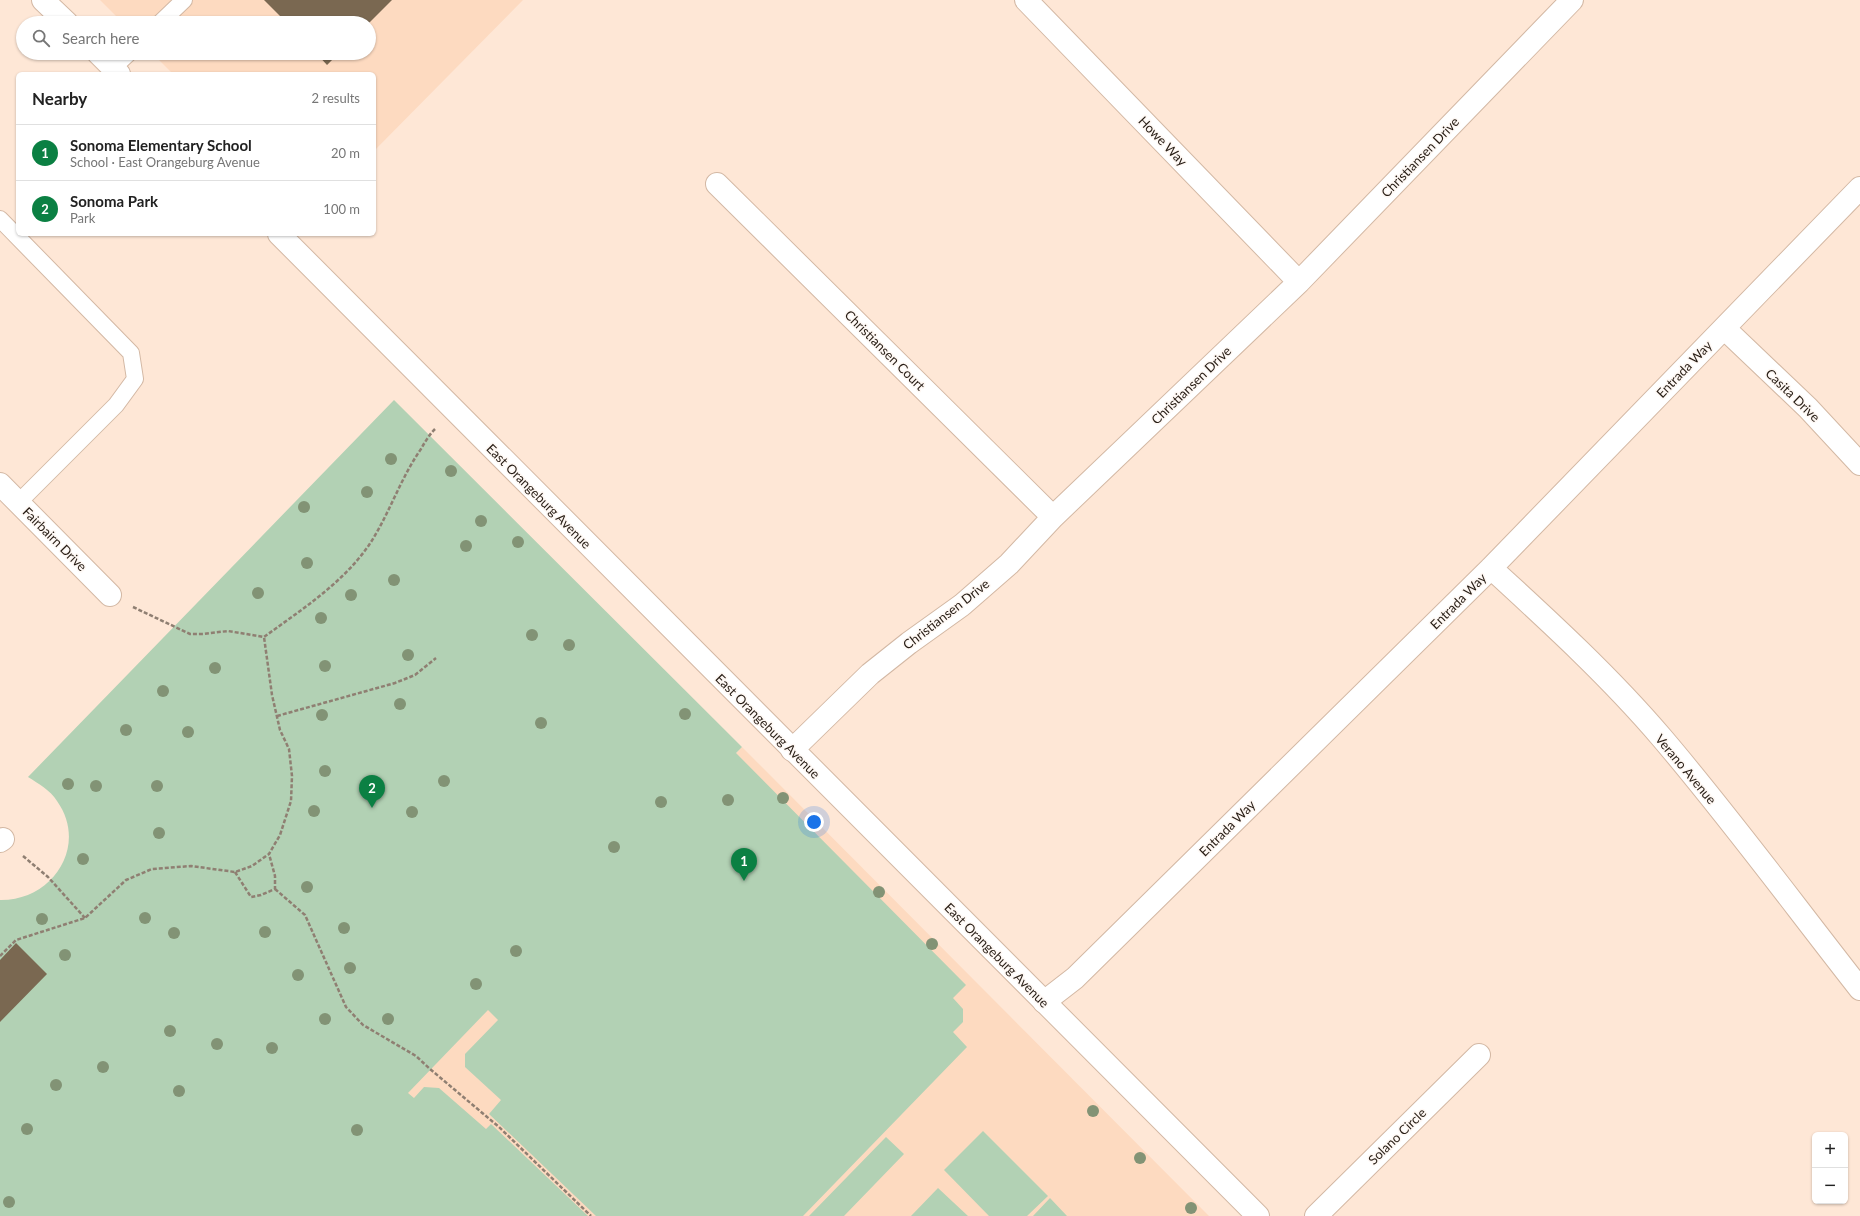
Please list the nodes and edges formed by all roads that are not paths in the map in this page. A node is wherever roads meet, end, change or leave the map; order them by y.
1 (43, 0) edge
2 (184, 0) edge
3 (1026, 0) edge
4 (1572, 0) edge
5 (60, 16) edge
6 (167, 16) edge
7 (717, 184) dead end
8 (1860, 188) edge
9 (0, 219) edge
10 (16, 235) edge
11 (17, 236) edge
12 (281, 236) edge
13 (1299, 282) junction
14 (1724, 328) junction
15 (1860, 464) edge
16 (0, 484) edge
17 (18, 503) junction
18 (1053, 517) junction
19 (1491, 568) junction
20 (110, 595) road end
21 (792, 750) junction
22 (1860, 989) edge
23 (1044, 1002) junction
24 (1479, 1056) dead end
25 (1258, 1216) edge
26 (1316, 1216) edge

1 - 5 street
2 - 6 lane
3 - 13 street, Howe Way
4 - 13 street, Christiansen Drive
7 - 18 street, Christiansen Court
8 - 14 street, Entrada Way
9 - 10 lane
11 - 17 lane
12 - 21 street, East Orangeburg Avenue
13 - 18 street, Christiansen Drive
14 - 15 street, Casita Drive
14 - 19 street, Entrada Way
16 - 17 street, Fairbairn Drive
17 - 20 street, Fairbairn Drive
18 - 21 street, Christiansen Drive
19 - 22 street, Verano Avenue
19 - 23 street, Entrada Way
21 - 23 street, East Orangeburg Avenue
23 - 25 street, East Orangeburg Avenue
24 - 26 street, Solano Circle

